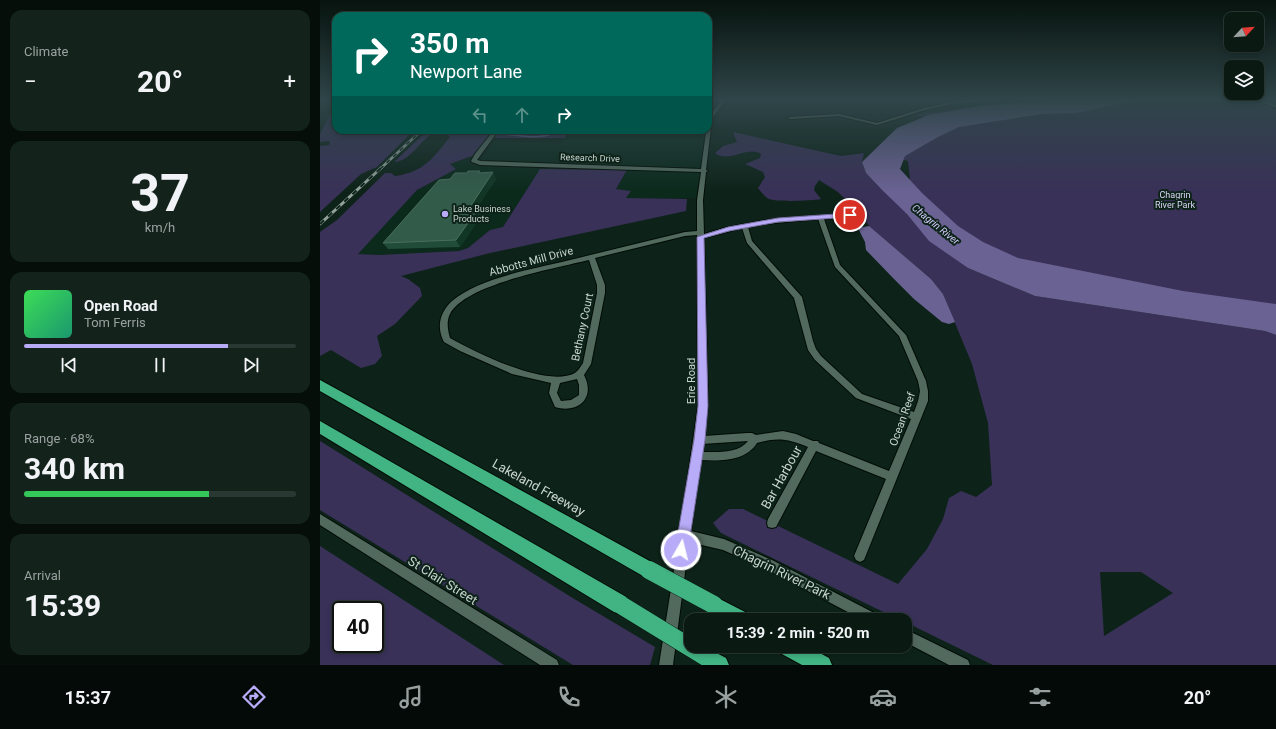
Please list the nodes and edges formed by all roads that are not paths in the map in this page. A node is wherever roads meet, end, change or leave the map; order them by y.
1 (494, 134) edge
2 (709, 134) edge
3 (705, 171) junction
4 (850, 215) dead end
5 (821, 218) junction
6 (744, 226) junction
7 (701, 233) junction
8 (591, 256) junction
9 (579, 375) junction
10 (556, 381) junction
11 (320, 385) edge
12 (916, 417) junction
13 (320, 427) edge
14 (699, 440) junction
15 (754, 440) junction
16 (815, 444) junction
17 (696, 456) junction
18 (892, 477) junction
19 (320, 519) edge
20 (772, 523) dead end
21 (683, 535) junction
22 (860, 556) dead end
23 (727, 613) edge
24 (862, 613) edge
25 (912, 639) edge
26 (800, 653) edge
27 (714, 662) edge
28 (552, 665) edge
29 (666, 665) edge
30 (822, 665) edge
31 (963, 665) edge

1 - 3 street, Research Drive
2 - 3 street, Erie Road
3 - 7 street, Erie Road
4 - 5 street, Abbotts Mill Drive
5 - 6 street, Abbotts Mill Drive
5 - 12 street, Ocean Reef
6 - 7 street, Abbotts Mill Drive
6 - 12 street
7 - 8 street, Abbotts Mill Drive
7 - 14 street, Erie Road
8 - 9 street, Bethany Court
8 - 10 street, Abbotts Mill Drive
9 - 10 street, Abbotts Mill Drive
9 - 10 street, Bethany Court
11 - 23 highway, Lakeland Freeway, bridge
12 - 18 street, Ocean Reef
13 - 27 highway, bridge
14 - 15 street
14 - 17 street, Erie Road
15 - 16 street
15 - 17 street
16 - 18 street
16 - 20 street, Bar Harbour
17 - 21 street, Erie Road
18 - 22 street, Ocean Reef
19 - 28 street, St Clair Street
21 - 24 street, Chagrin River Park
21 - 29 street, Erie Road
25 - 31 street
26 - 30 highway

